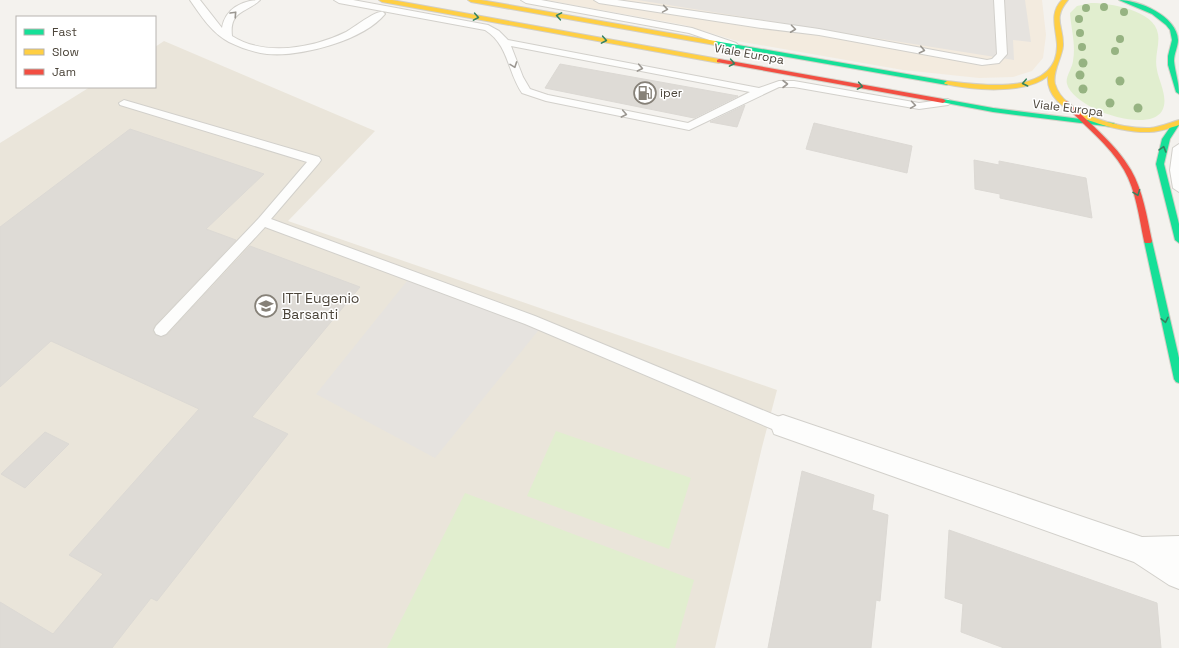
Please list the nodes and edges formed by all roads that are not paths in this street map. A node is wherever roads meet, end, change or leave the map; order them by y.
1 (195, 0) edge
2 (255, 0) edge
3 (339, 0) edge
4 (382, 0) edge
5 (471, 0) edge
6 (526, 0) edge
7 (598, 0) edge
8 (999, 0) edge
9 (1052, 0) edge
10 (1065, 0) edge
11 (1122, 0) edge
12 (1130, 0) edge
13 (1138, 5) junction
14 (1056, 12) junction
15 (413, 13) junction
16 (454, 13) junction
17 (380, 14) dead end
18 (227, 36) junction
19 (1176, 41) edge
20 (505, 42) junction
21 (745, 49) junction
22 (1057, 62) junction
23 (760, 91) junction
24 (1179, 92) edge
25 (948, 102) junction
26 (124, 103) dead end
27 (1066, 103) junction
28 (993, 110) junction
29 (1083, 122) junction
30 (1177, 123) edge
31 (1112, 125) junction
32 (1179, 148) edge
33 (1120, 158) junction
34 (1179, 188) edge
35 (263, 221) junction
36 (1179, 240) edge
37 (160, 330) dead end
38 (1179, 379) edge
39 (783, 426) joint
40 (1179, 550) edge
41 (1142, 551) junction
42 (1179, 575) edge

1 - 18 lane
18 -> 2 lane
3 - 15 lane
4 - 16 street, Viale Europa
21 -> 5 street, Viale Europa
6 - 21 lane
7 -> 8 lane
9 - 14 street
10 - 14 street
11 - 13 street
12 - 13 street
13 - 19 street
14 - 22 street
15 - 16 lane
15 - 20 lane
16 -> 25 street, Viale Europa
17 - 18 lane
19 - 24 street
20 -> 23 lane
20 -> 23 lane
22 -> 21 street, Viale Europa
22 - 27 street
23 -> 25 lane
25 - 28 street, Viale Europa
26 - 35 lane
27 - 29 street
27 - 31 street
28 - 29 street, Viale Europa
28 - 33 street
29 - 31 street, Viale Europa
29 - 33 street
30 - 31 street
36 -> 30 street
32 - 34 lane
33 -> 38 street
35 - 37 lane
35 - 39 lane
39 - 41 street
40 - 41 street
41 - 42 street

